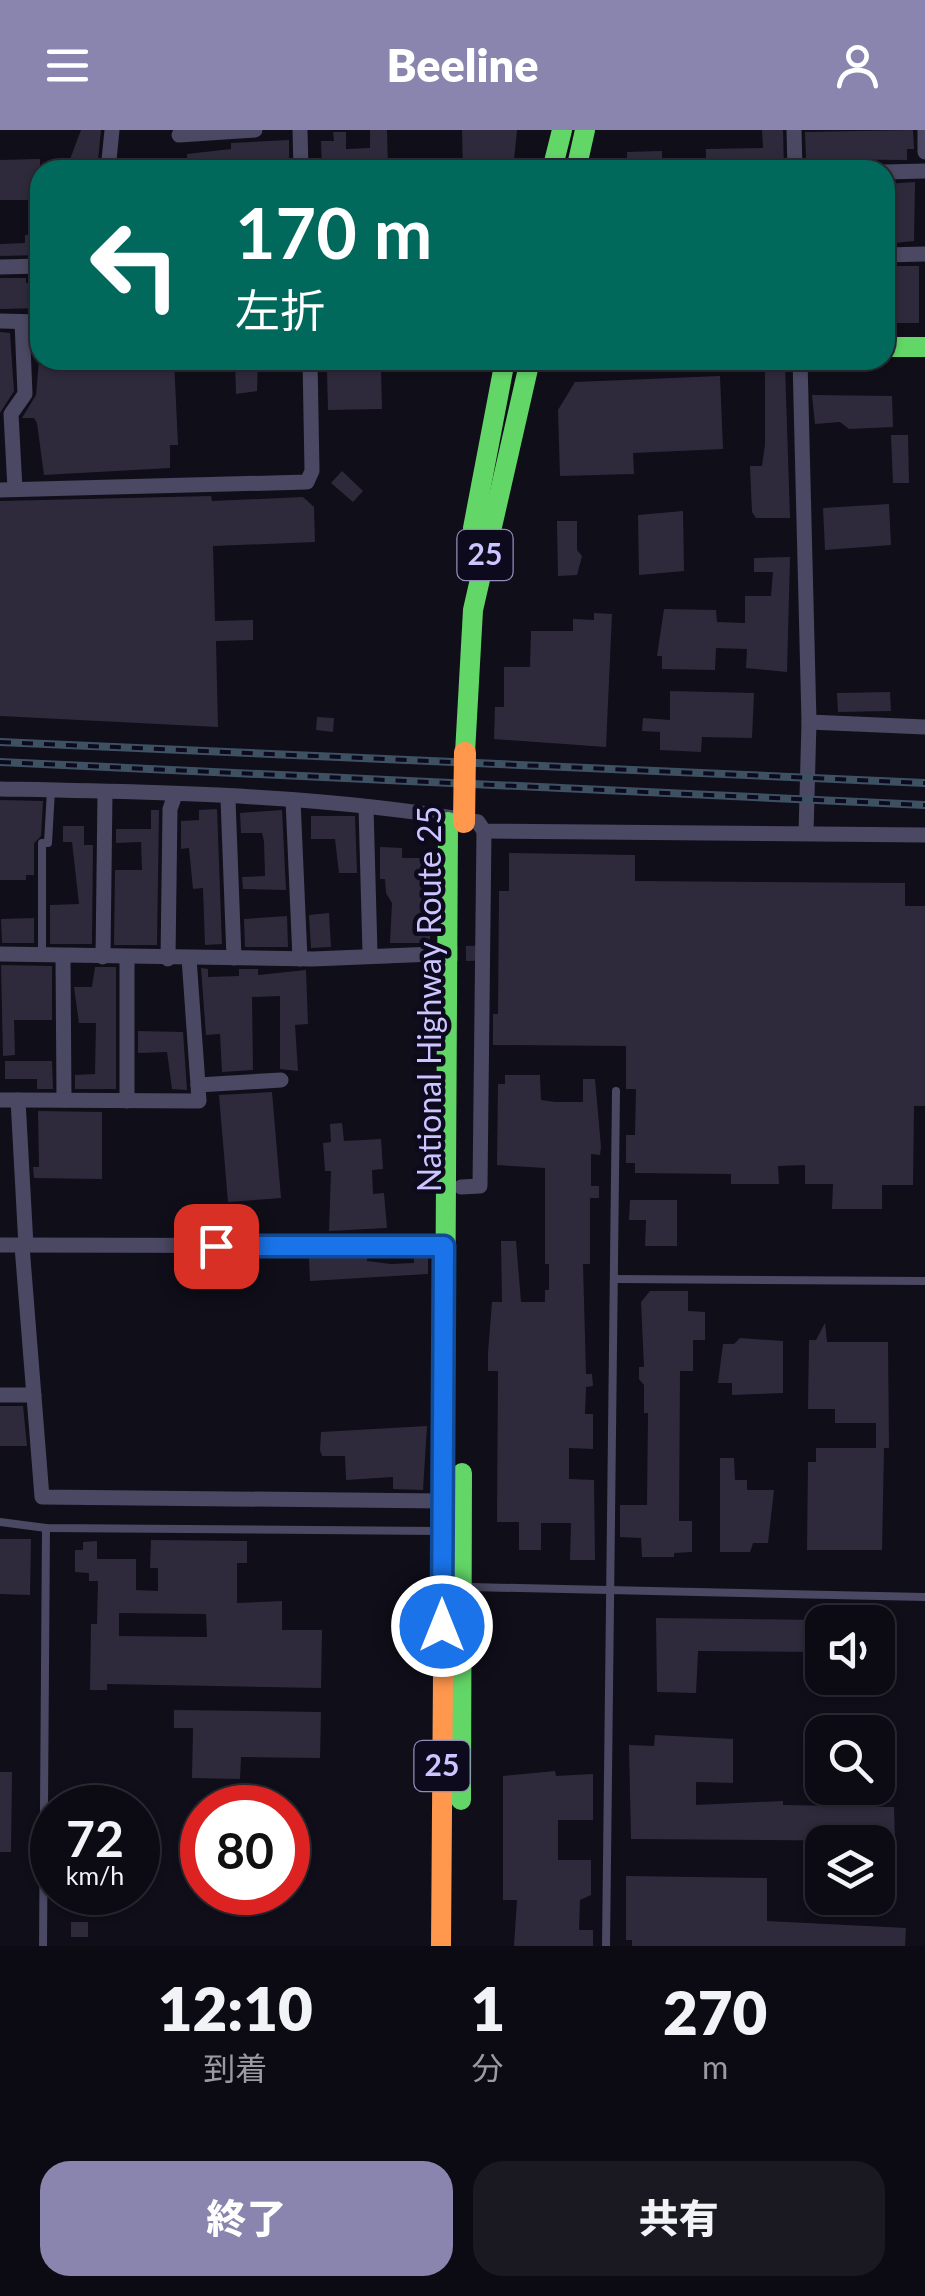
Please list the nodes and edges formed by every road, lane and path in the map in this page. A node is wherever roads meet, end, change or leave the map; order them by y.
1 (111, 130) edge
2 (255, 130) edge
3 (300, 130) edge
4 (544, 130) edge
5 (562, 130) edge
6 (585, 130) edge
7 (602, 130) edge
8 (794, 130) edge
9 (925, 130) edge
10 (179, 135) dead end
11 (925, 152) edge
12 (109, 160) edge
13 (301, 160) edge
14 (536, 160) edge
15 (554, 160) edge
16 (578, 160) edge
17 (594, 160) edge
18 (795, 160) edge
19 (895, 172) edge
20 (925, 172) edge
21 (895, 254) edge
22 (925, 254) edge
23 (0, 266) edge
24 (30, 266) edge
25 (0, 322) edge
26 (22, 322) junction
27 (30, 322) edge
28 (895, 347) edge
29 (925, 348) edge
30 (310, 370) edge
31 (489, 370) edge
32 (503, 370) edge
33 (528, 370) edge
34 (543, 370) edge
35 (801, 370) edge
36 (8, 489) edge
37 (494, 516) junction
38 (472, 532) junction
39 (810, 722) junction
40 (925, 726) edge
41 (457, 753) junction
42 (0, 789) edge
43 (51, 790) junction
44 (106, 793) junction
45 (174, 796) junction
46 (228, 799) junction
47 (292, 800) junction
48 (366, 807) junction
49 (466, 825) junction
50 (806, 833) junction
51 (925, 836) edge
52 (370, 953) junction
53 (0, 954) edge
54 (434, 954) tunnel mouth
55 (42, 956) junction
56 (64, 956) junction
57 (103, 957) junction
58 (127, 958) junction
59 (168, 958) junction
60 (189, 958) junction
61 (234, 958) junction
62 (300, 958) junction
63 (281, 1080) dead end
64 (198, 1085) junction
65 (616, 1091) dead end
66 (0, 1100) edge
67 (18, 1100) junction
68 (64, 1100) junction
69 (128, 1101) junction
70 (0, 1245) edge
71 (24, 1246) junction
72 (444, 1246) junction
73 (615, 1279) junction
74 (925, 1281) edge
75 (0, 1395) edge
76 (34, 1395) junction
77 (442, 1502) junction
78 (0, 1522) edge
79 (46, 1528) junction
80 (442, 1531) junction
81 (452, 1586) junction
82 (608, 1592) junction
83 (925, 1597) edge
84 (43, 1946) edge
85 (441, 1946) edge
86 (460, 1946) edge
87 (606, 1946) edge

1 - 12 street
2 - 10 street
3 - 13 street
4 - 14 main road
5 - 15 main road
6 - 16 main road
7 - 17 main road
8 - 18 street
9 - 11 street
19 - 20 street
21 - 22 street
23 - 24 street
25 - 26 street
26 - 27 street
26 - 36 street
28 - 29 main road
30 - 36 street
31 - 38 main road, 25
32 - 38 main road, National Highway Route 25 / 25
33 - 37 main road, National Highway Route 25 / 25
34 - 37 main road, 25
35 - 39 street
37 - 41 main road, National Highway Route 25 / 25
38 - 41 main road, National Highway Route 25 / 25
39 - 40 street
39 - 50 street
41 - 49 main road, National Highway Route 25 / 25, bridge
42 - 43 street
43 - 44 street
43 - 55 lane
44 - 45 street
44 - 57 street
45 - 46 street
45 - 59 street
46 - 47 street
46 - 61 street
47 - 48 street
47 - 62 street
48 - 49 street
48 - 52 street
49 - 50 street
49 - 72 main road, National Highway Route 25 / 25
49 - 81 main road, National Highway Route 25 / 25
50 - 51 street
52 - 54 street
52 - 62 street
53 - 55 street
55 - 56 street
56 - 57 street
56 - 68 street
57 - 58 street
58 - 59 street
58 - 69 street
59 - 60 street
60 - 61 street
60 - 64 street
61 - 62 street
63 - 64 street
64 - 69 street
65 - 73 lane
66 - 67 street
67 - 68 street
67 - 71 street
68 - 69 street
70 - 71 street
71 - 72 street
71 - 76 street
72 - 77 main road, National Highway Route 25 / 25
73 - 74 lane
73 - 82 lane
75 - 76 street
76 - 77 street
77 - 80 main road, National Highway Route 25 / 25
78 - 79 lane
79 - 80 lane
79 - 84 lane
80 - 81 main road, National Highway Route 25 / 25
81 - 82 lane
81 - 85 main road, National Highway Route 25 / 25
81 - 86 main road, National Highway Route 25 / 25
82 - 83 lane
82 - 87 lane

